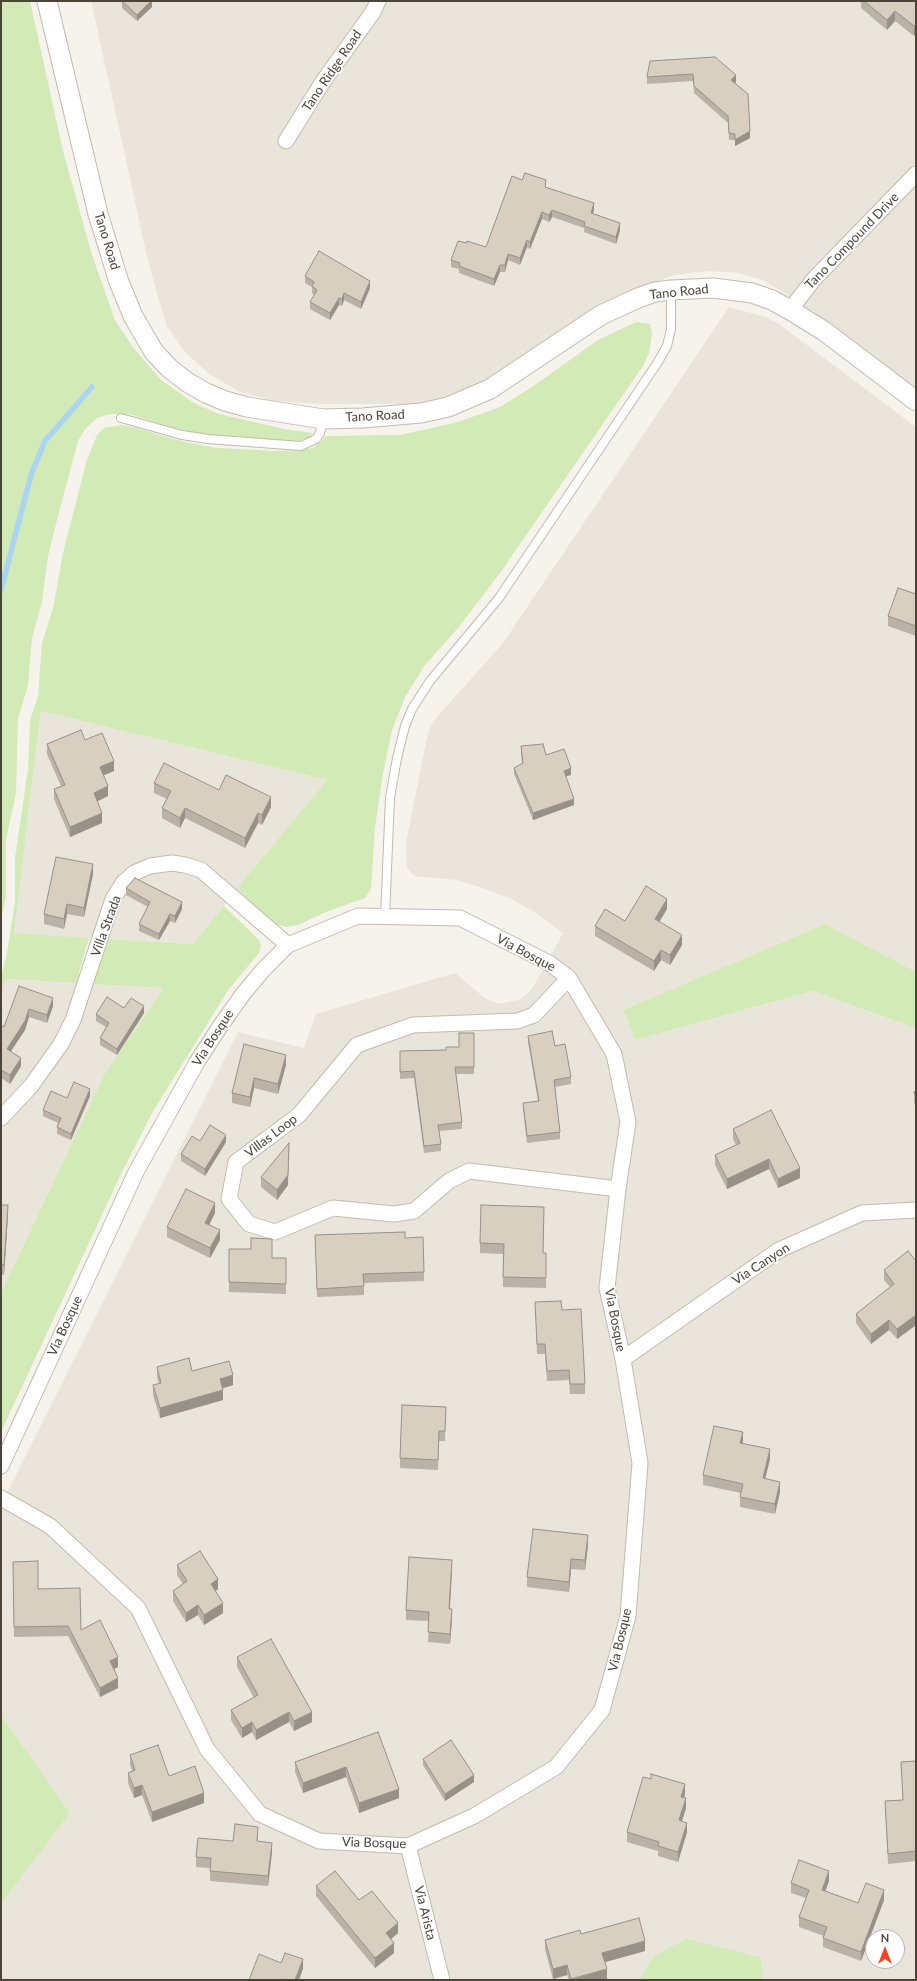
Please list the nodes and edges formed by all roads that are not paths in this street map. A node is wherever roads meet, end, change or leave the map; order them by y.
1 (47, 1) edge
2 (378, 1) edge
3 (286, 141) dead end
4 (916, 174) edge
5 (671, 290) junction
6 (790, 310) junction
7 (916, 401) edge
8 (121, 418) dead end
9 (323, 419) junction
10 (385, 917) junction
11 (288, 945) junction
12 (568, 978) junction
13 (1, 1118) edge
14 (618, 1189) junction
15 (916, 1210) edge
16 (623, 1359) junction
17 (1, 1466) edge
18 (1, 1498) edge
19 (408, 1846) junction
20 (442, 1980) edge

1 - 9 street, Tano Road
2 - 3 street, Tano Ridge Road
4 - 6 street, Tano Compound Drive
5 - 6 street, Tano Road
5 - 9 street, Tano Road
5 - 10 lane
6 - 7 street, Tano Road
8 - 9 lane
10 - 11 street, Via Bosque
10 - 12 street, Via Bosque
11 - 13 street, Villa Strada
11 - 17 street, Via Bosque
12 - 14 street, Via Bosque
12 - 14 street, Villas Loop
14 - 16 street, Via Bosque
15 - 16 street, Via Canyon
16 - 19 street, Via Bosque
18 - 19 street, Via Bosque
19 - 20 street, Via Arista

